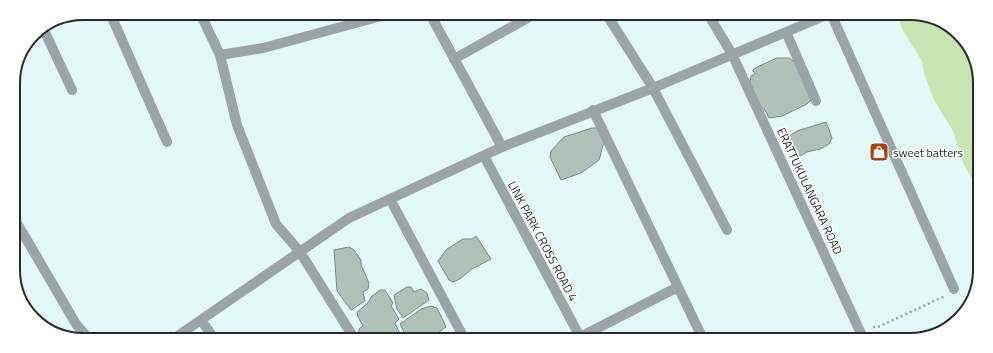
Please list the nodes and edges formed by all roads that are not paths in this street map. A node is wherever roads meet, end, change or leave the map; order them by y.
1 (113, 20) edge
2 (203, 20) edge
3 (367, 20) edge
4 (433, 20) edge
5 (524, 20) edge
6 (610, 20) edge
7 (711, 20) edge
8 (814, 20) edge
9 (834, 20) edge
10 (786, 32) junction
11 (45, 33) edge
12 (732, 54) junction
13 (220, 56) junction
14 (454, 59) junction
15 (653, 88) junction
16 (72, 90) dead end
17 (816, 101) dead end
18 (593, 110) junction
19 (167, 142) dead end
20 (502, 147) junction
21 (484, 156) junction
22 (390, 199) junction
23 (20, 228) edge
24 (727, 230) dead end
25 (300, 252) junction
26 (678, 287) junction
27 (954, 289) dead end
28 (201, 320) junction
29 (84, 333) edge
30 (182, 333) edge
31 (210, 333) edge
32 (351, 333) edge
33 (461, 333) edge
34 (576, 333) edge
35 (589, 333) edge
36 (700, 333) edge
37 (861, 333) edge

1 - 19 street
2 - 13 street
3 - 13 street
4 - 14 street
5 - 14 street
6 - 15 street
7 - 12 street, ERATTUKULANGARA ROAD
8 - 10 street
9 - 27 street
10 - 12 street
10 - 17 street
11 - 16 street
12 - 15 street
12 - 37 street, ERATTUKULANGARA ROAD
13 - 25 street
14 - 20 street
15 - 18 street
15 - 24 street
18 - 20 street
18 - 26 street
20 - 21 street
21 - 22 street
21 - 34 street, LINK PARK CROSS ROAD 4
22 - 25 street
22 - 33 street
23 - 29 street
25 - 28 street
25 - 32 street
26 - 35 street
26 - 36 street
28 - 30 street
28 - 31 street

